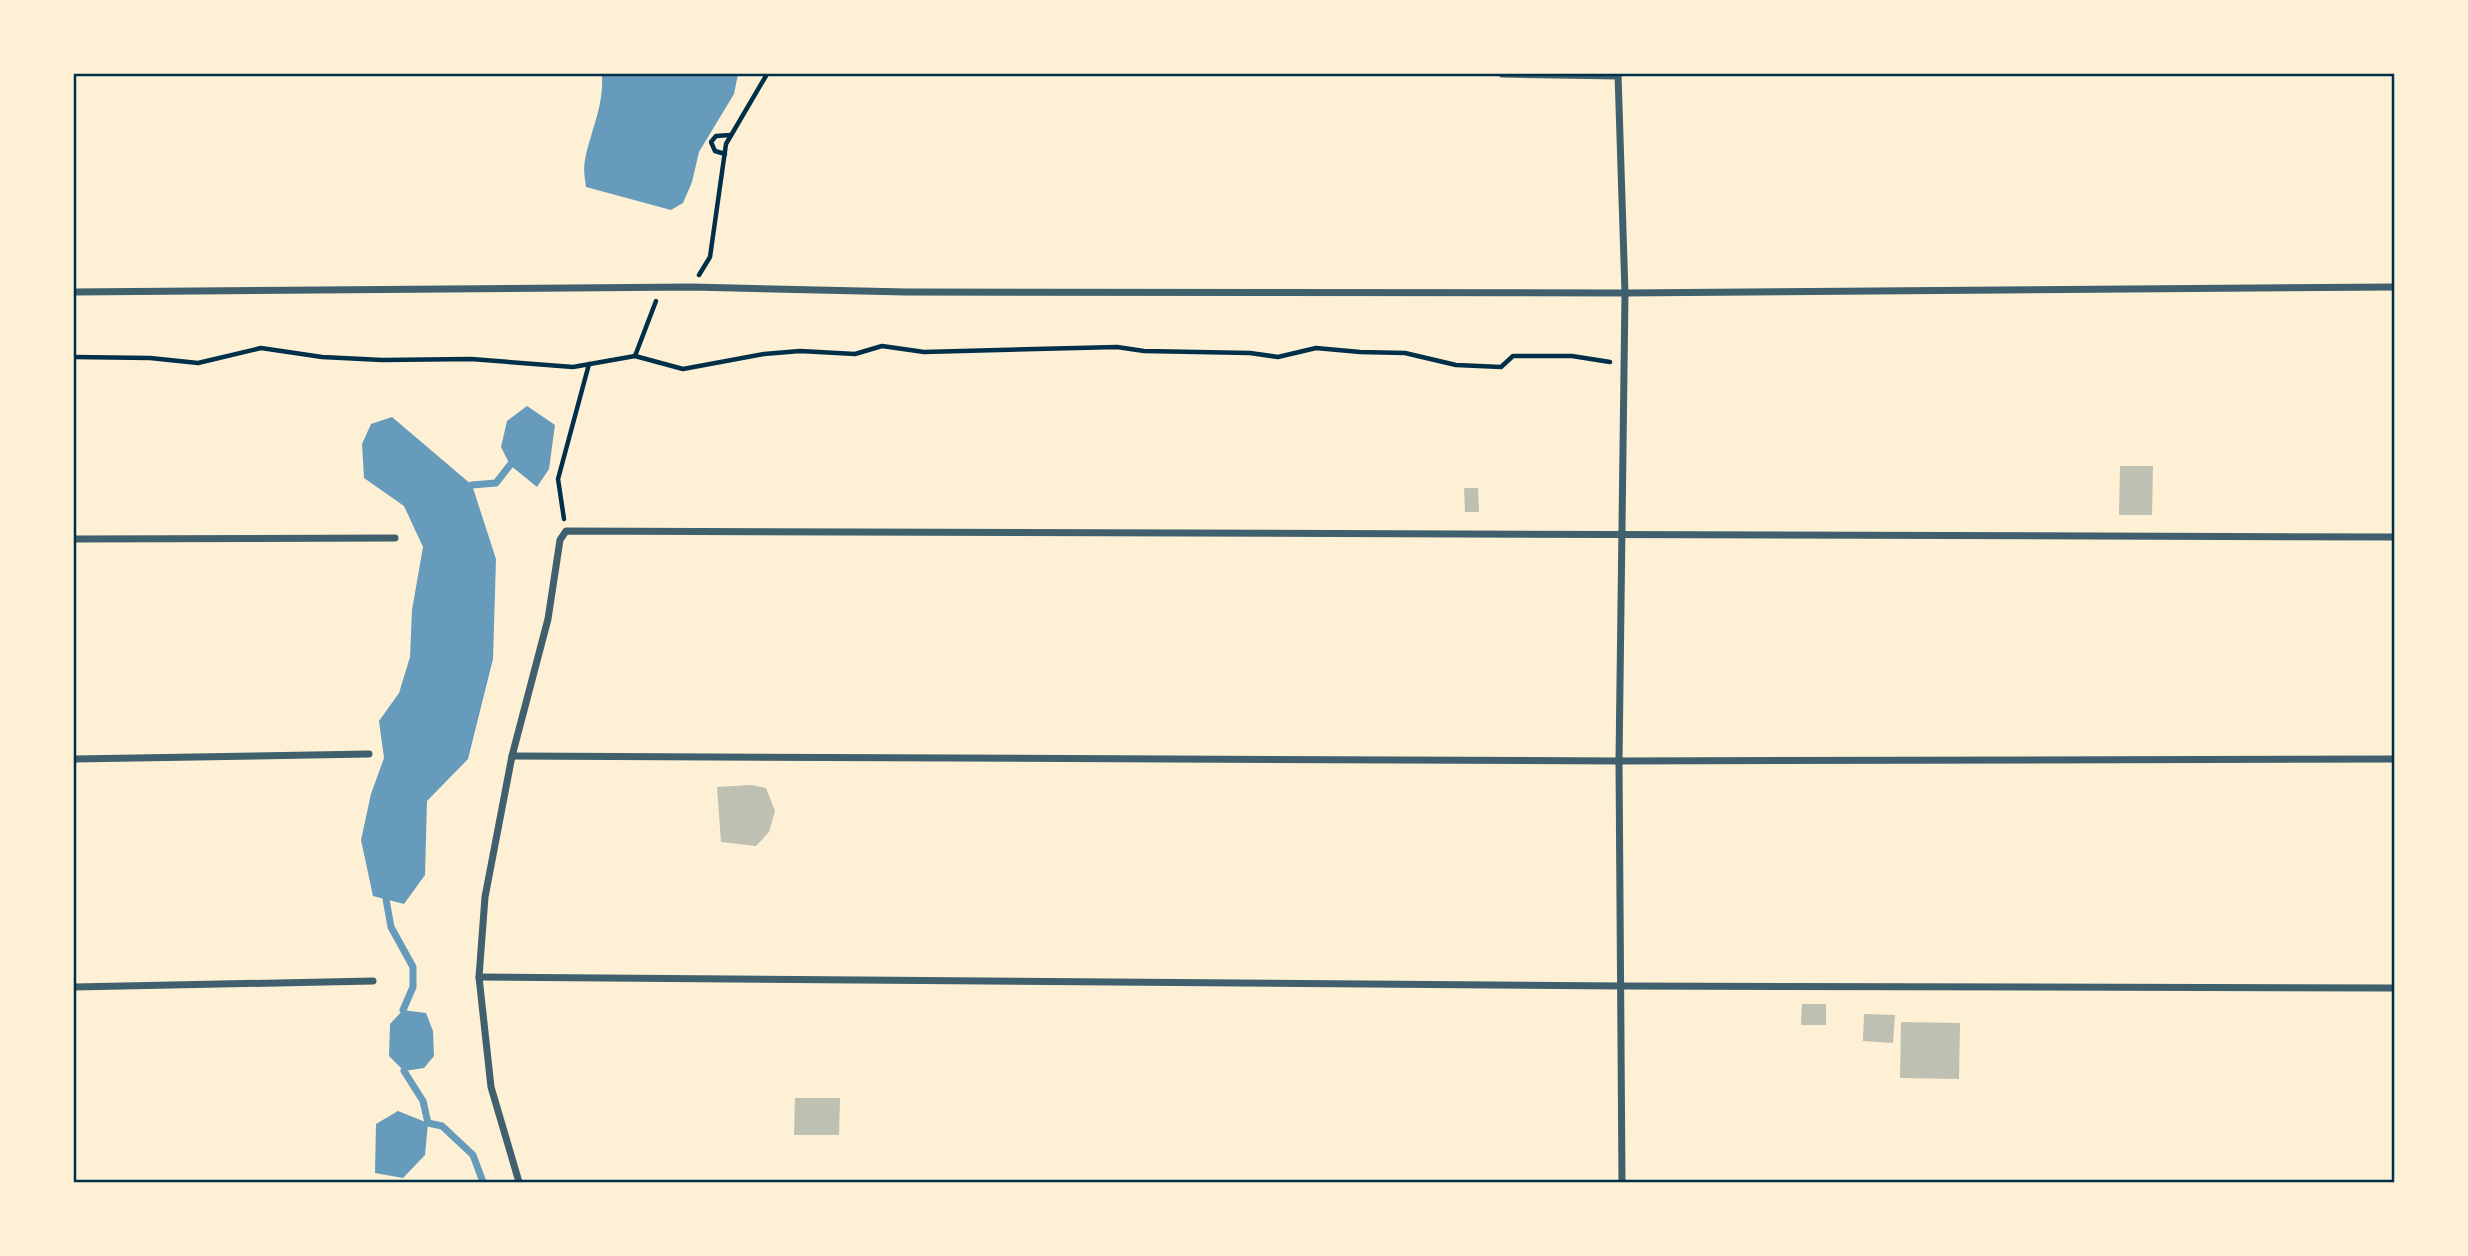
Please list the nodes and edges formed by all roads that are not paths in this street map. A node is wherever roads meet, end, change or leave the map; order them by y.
1 (1502, 74) edge
2 (1618, 75) edge
3 (2395, 287) edge
4 (74, 292) edge
5 (1625, 293) junction
6 (1623, 533) junction
7 (2395, 537) edge
8 (395, 538) dead end
9 (74, 539) edge
10 (369, 754) dead end
11 (512, 756) junction
12 (74, 759) edge
13 (2395, 759) edge
14 (1619, 761) junction
15 (479, 977) junction
16 (373, 981) dead end
17 (1622, 986) junction
18 (74, 987) edge
19 (2395, 988) edge
20 (519, 1182) edge
21 (1622, 1182) edge

1 - 2 street
2 - 5 street
3 - 5 street
4 - 5 street
5 - 6 street
6 - 7 street
6 - 11 street
6 - 14 street
8 - 9 street
10 - 12 street
11 - 14 street
11 - 15 street
13 - 14 street
14 - 17 street
15 - 17 street
15 - 20 street
16 - 18 street
17 - 19 street
17 - 21 street

